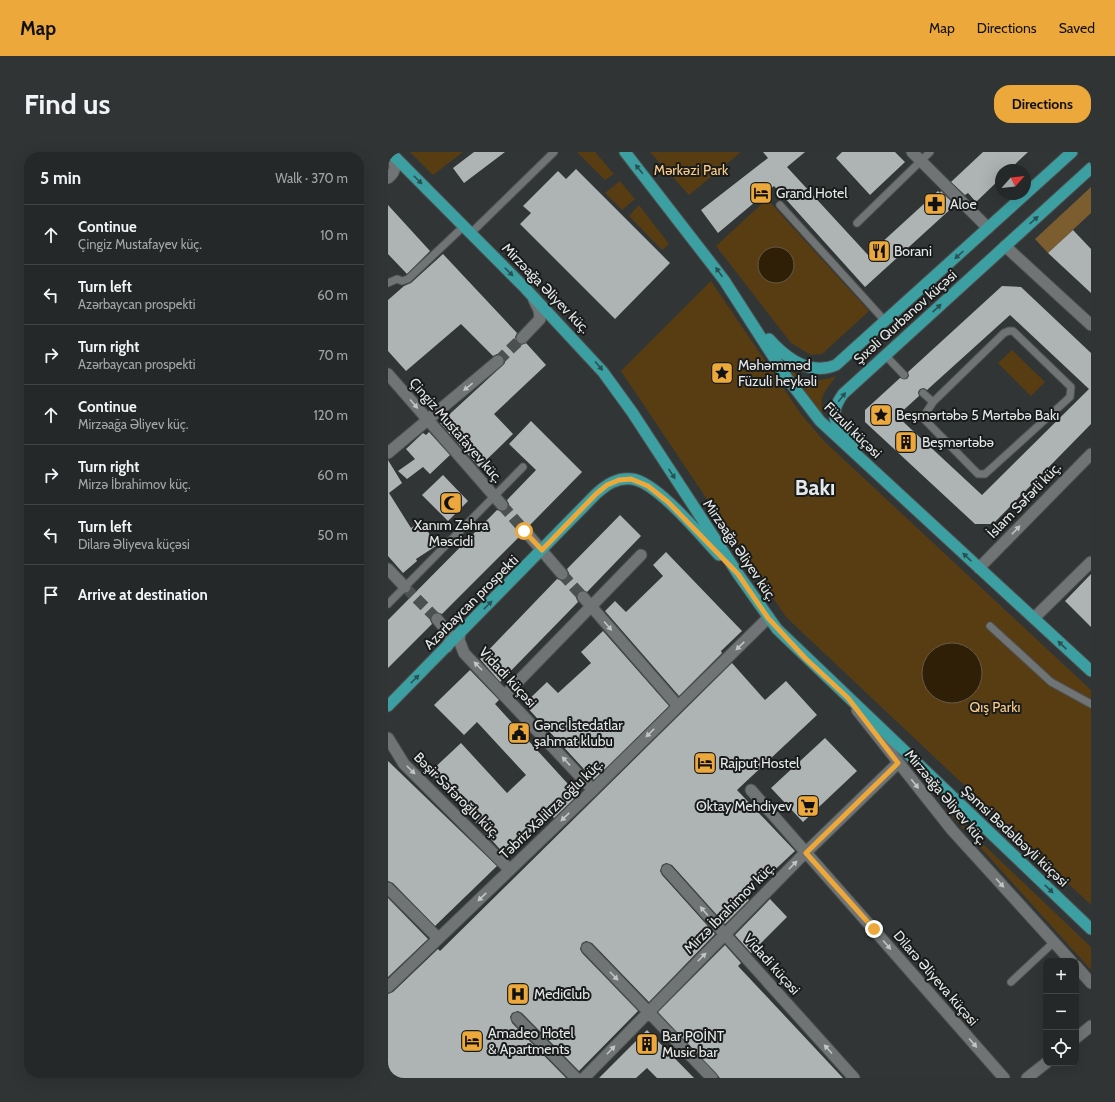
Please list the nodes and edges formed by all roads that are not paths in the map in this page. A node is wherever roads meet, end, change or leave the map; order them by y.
1 (554, 152) edge
2 (625, 152) edge
3 (912, 152) edge
4 (930, 152) edge
5 (1072, 152) edge
6 (389, 153) edge
7 (921, 161) junction
8 (1091, 168) edge
9 (388, 178) edge
10 (780, 205) dead end
11 (857, 223) dead end
12 (988, 228) junction
13 (467, 229) junction
14 (1005, 246) junction
15 (388, 283) edge
16 (525, 288) junction
17 (741, 304) junction
18 (886, 321) junction
19 (1091, 325) edge
20 (522, 338) tunnel mouth
21 (885, 355) junction
22 (498, 361) tunnel mouth
23 (388, 374) edge
24 (904, 375) dead end
25 (923, 393) dead end
26 (933, 402) junction
27 (428, 420) junction
28 (388, 452) edge
29 (1091, 454) edge
30 (523, 467) dead end
31 (498, 501) junction
32 (908, 503) junction
33 (524, 531) tunnel mouth
34 (542, 550) junction
35 (641, 555) dead end
36 (1091, 562) edge
37 (979, 568) junction
38 (388, 569) edge
39 (562, 574) tunnel mouth
40 (738, 574) junction
41 (404, 587) junction
42 (582, 597) tunnel mouth
43 (388, 604) edge
44 (591, 606) junction
45 (768, 618) junction
46 (1034, 618) junction
47 (437, 620) tunnel mouth
48 (990, 626) dead end
49 (460, 633) junction
50 (447, 647) junction
51 (1091, 672) edge
52 (505, 695) junction
53 (848, 698) junction
54 (1091, 704) edge
55 (388, 706) edge
56 (678, 706) junction
57 (388, 738) edge
58 (898, 763) junction
59 (593, 790) junction
60 (751, 790) dead end
61 (806, 853) junction
62 (510, 870) junction
63 (668, 870) dead end
64 (388, 888) edge
65 (1091, 929) edge
66 (724, 934) junction
67 (438, 938) junction
68 (1054, 942) junction
69 (587, 948) dead end
70 (1068, 958) edge
71 (1079, 969) edge
72 (1010, 982) dead end
73 (1091, 983) edge
74 (388, 987) edge
75 (648, 1011) junction
76 (517, 1018) dead end
77 (1091, 1026) edge
78 (1079, 1036) edge
79 (1043, 1065) edge
80 (576, 1078) edge
81 (584, 1078) edge
82 (712, 1078) edge
83 (854, 1078) edge
84 (1004, 1078) edge
85 (1027, 1078) edge

1 - 13 lane
17 -> 2 main road, Füzuli küçəsi
3 - 7 street
4 - 7 lane
5 - 12 main road, Şıxəli Qurbanov küçəsi
6 - 9 street
6 -> 13 main road, Mirzəağa Əliyev küç.
7 - 11 lane
7 - 12 street
14 -> 8 main road, Şıxəli Qurbanov küçəsi
10 - 18 lane
12 -> 18 main road, Şıxəli Qurbanov küçəsi
13 - 15 lane
13 -> 16 main road, Mirzəağa Əliyev küç.
14 - 19 street
21 -> 14 main road, Şıxəli Qurbanov küçəsi
16 - 20 street
16 -> 40 main road, Mirzəağa Əliyev küç.
17 - 18 main road, Şıxəli Qurbanov küçəsi
17 - 32 main road, Füzuli küçəsi
21 - 24 lane
32 -> 21 main road, Şıxəli Qurbanov küçəsi
22 -> 27 street
23 -> 27 street, Çingiz Mustafayev küç.
25 - 26 lane
26 - 26 lane
27 - 28 street
27 - 31 street, Çingiz Mustafayev küç.
37 -> 29 street, İslam Səfərli küç.
30 - 31 lane
31 - 41 lane
37 -> 32 main road, Füzuli küçəsi
33 - 34 street
34 - 39 street
34 - 40 main road, Azərbaycan prospekti
49 -> 34 main road, Azərbaycan prospekti
35 - 44 street
36 - 46 street
37 - 46 main road, Füzuli küçəsi
38 - 41 street
40 - 45 main road, Mirzəağa Əliyev küç.
41 - 43 lane
42 - 44 street
44 - 52 street
44 -> 56 street
45 - 53 main road, Mirzəağa Əliyev küç.
45 -> 56 street, Təbriz Xəlilrza oğlu küç.
51 -> 46 main road, Füzuli küçəsi
47 - 50 street
48 - 54 lane
49 - 50 main road, Azərbaycan prospekti
52 -> 49 street, Vidadi küçəsi
55 -> 50 main road, Azərbaycan prospekti
59 -> 52 street, Vidadi küçəsi
53 - 58 street, Mirzəağa Əliyev küç.
53 -> 65 main road, Şəmsi Bədəlbəyli küçəsi
56 -> 59 street, Təbriz Xəlilrza oğlu küç.
57 -> 62 street, Bəşir Səfəroğlu küç.
58 - 61 street, Mirzə İbrahimov küç.
58 -> 68 street, Mirzəağa Əliyev küç.
59 -> 62 street, Təbriz Xəlilrza oğlu küç.
60 - 61 street, Dilarə Əliyeva küçəsi
66 -> 61 street, Mirzə İbrahimov küç.
61 -> 84 street, Dilarə Əliyeva küçəsi
62 -> 67 street, Təbriz Xəlilrza oğlu küç.
66 -> 63 street, Vidadi küçəsi
64 - 67 street
75 -> 66 street, Mirzə İbrahimov küç.
83 -> 66 street, Vidadi küçəsi
67 - 74 street, Təbriz Xəlilrza oğlu küç.
68 - 70 street, Mirzəağa Əliyev küç.
68 - 72 lane
69 -> 75 street
71 - 73 street
81 -> 75 street, Mirzə İbrahimov küç.
75 - 82 street
76 - 80 street
77 - 78 street
79 - 85 street

